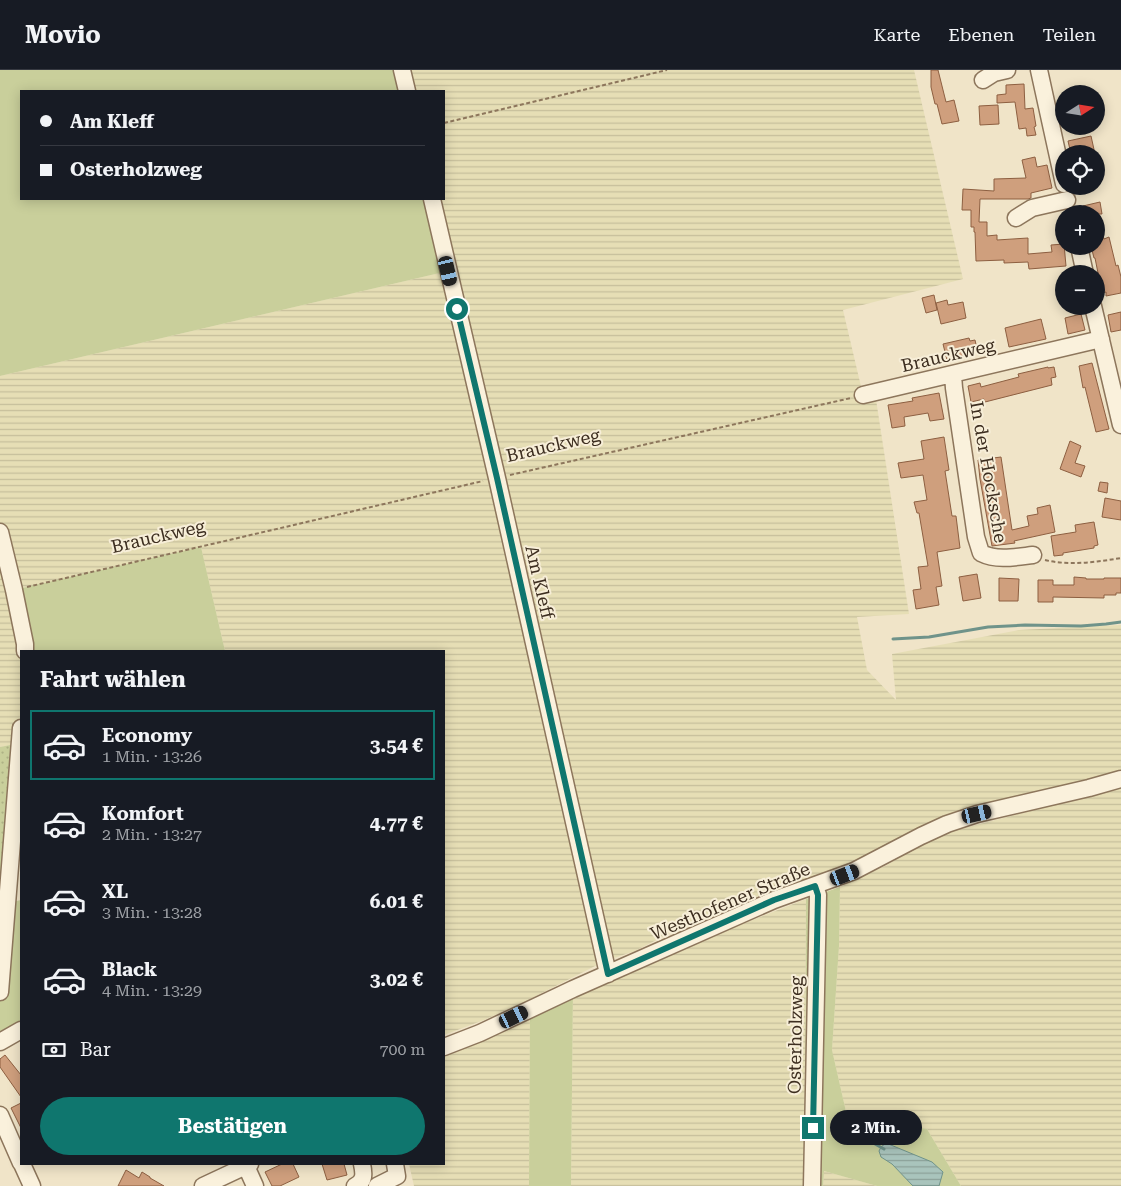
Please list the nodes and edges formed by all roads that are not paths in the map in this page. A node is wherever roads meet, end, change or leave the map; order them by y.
1 (402, 70) edge
2 (1008, 70) edge
3 (1038, 70) edge
4 (983, 80) dead end
5 (407, 90) edge
6 (1066, 196) edge
7 (432, 200) edge
8 (1016, 218) dead end
9 (1095, 315) edge
10 (1101, 339) junction
11 (953, 375) junction
12 (863, 395) road end
13 (1121, 425) edge
14 (0, 532) edge
15 (1034, 555) road end
16 (25, 650) edge
17 (20, 741) edge
18 (1121, 778) edge
19 (815, 886) junction
20 (608, 974) junction
21 (0, 992) edge
22 (20, 1030) edge
23 (1, 1038) edge
24 (445, 1047) edge
25 (0, 1115) edge
26 (20, 1161) edge
27 (22, 1165) edge
28 (248, 1165) edge
29 (362, 1165) edge
30 (395, 1165) edge
31 (32, 1186) edge
32 (203, 1186) edge
33 (255, 1186) edge
34 (355, 1186) edge
35 (377, 1186) edge
36 (812, 1186) edge

1 - 5 street
2 - 4 street
3 - 6 street
6 - 8 street
7 - 20 street, Am Kleff
9 - 10 street
10 - 11 street, Brauckweg
10 - 13 street
11 - 12 street, Brauckweg
11 - 15 street, In der Hocksche
14 - 16 street
17 - 21 street
18 - 19 street, Westhofener Straße
19 - 20 street, Westhofener Straße
19 - 36 street, Osterholzweg
20 - 24 street, Westhofener Straße
22 - 23 street
25 - 26 street
27 - 31 street
28 - 32 street
28 - 33 street
29 - 34 street
30 - 35 street

